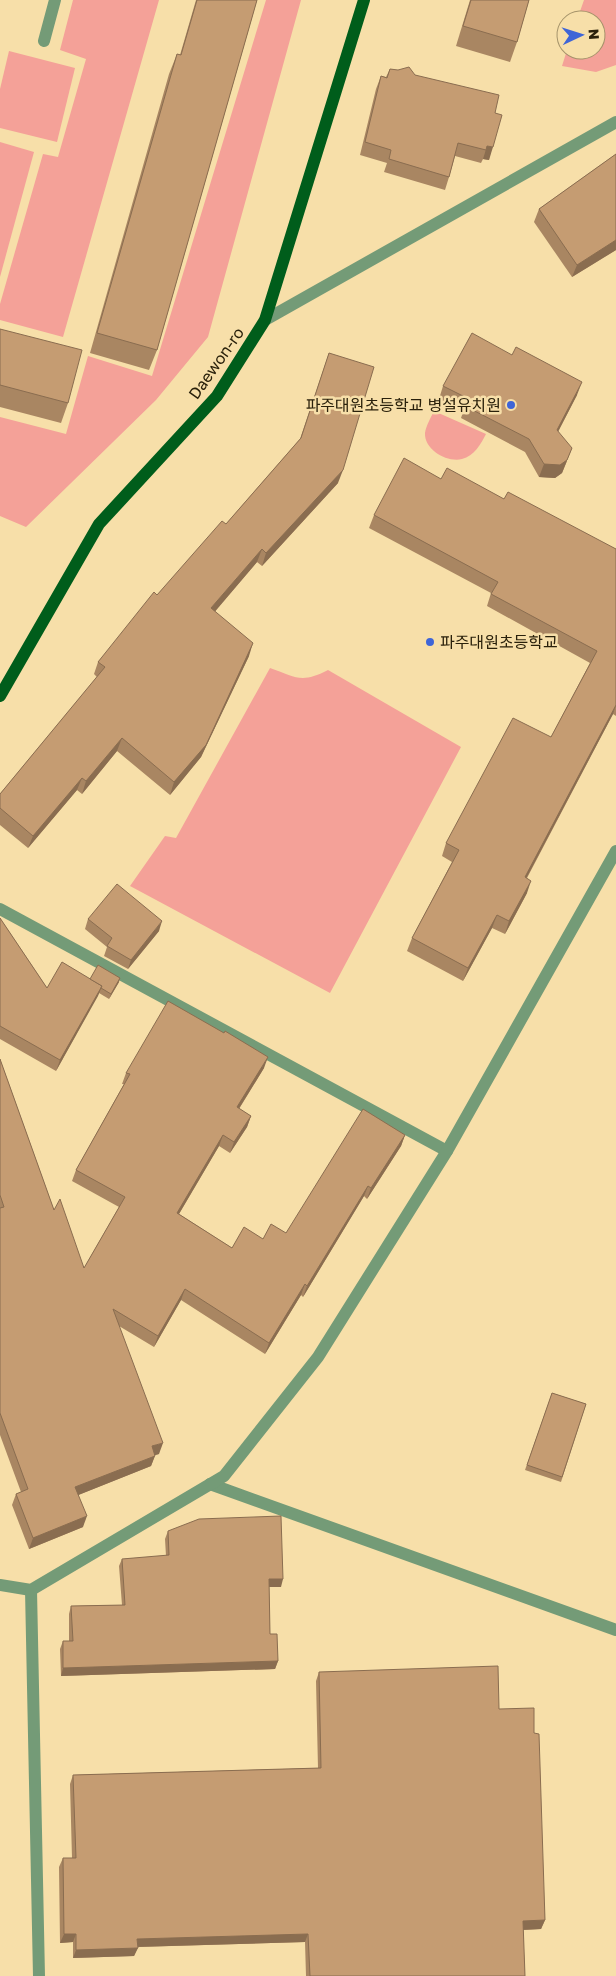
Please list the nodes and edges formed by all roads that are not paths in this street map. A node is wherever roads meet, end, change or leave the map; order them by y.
1 (55, 0) edge
2 (364, 0) edge
3 (44, 41) dead end
4 (616, 122) edge
5 (264, 320) junction
6 (0, 696) edge
7 (616, 851) edge
8 (0, 909) edge
9 (447, 1151) junction
10 (210, 1484) junction
11 (0, 1585) edge
12 (31, 1590) junction
13 (616, 1630) edge
14 (39, 1976) edge

1 - 3 street
2 - 5 main road, Daewon-ro
4 - 5 street
5 - 6 main road, Daewon-ro
7 - 9 street
8 - 9 street
9 - 10 street
10 - 12 street
10 - 13 street
11 - 12 street
12 - 14 street

